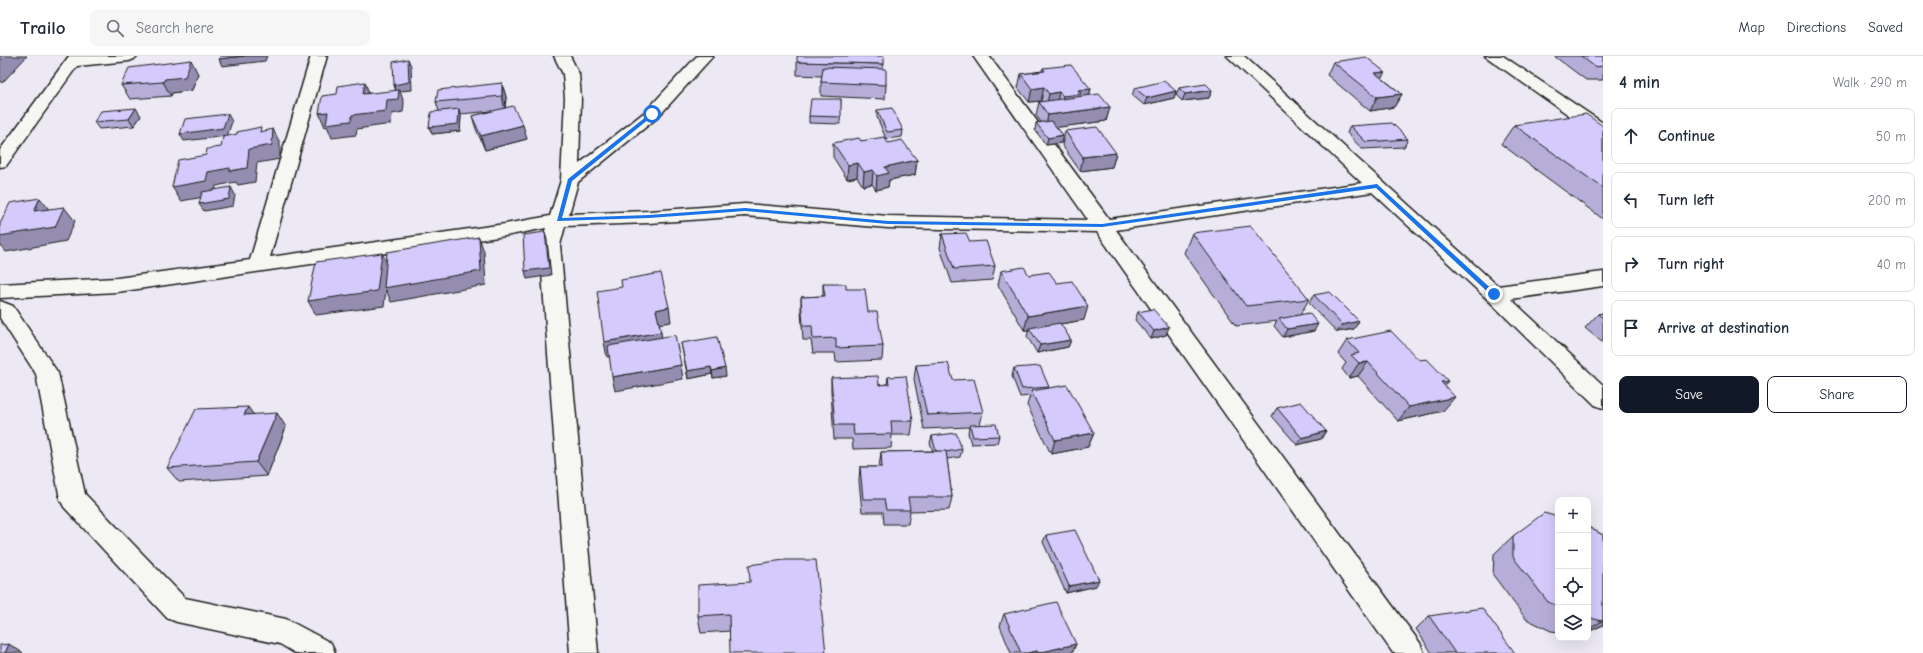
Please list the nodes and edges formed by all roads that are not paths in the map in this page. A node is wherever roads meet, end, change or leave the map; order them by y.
1 (129, 56) edge
2 (319, 56) edge
3 (562, 56) edge
4 (705, 56) edge
5 (981, 56) edge
6 (1235, 56) edge
7 (1493, 56) edge
8 (75, 59) edge
9 (1603, 131) edge
10 (0, 162) edge
11 (570, 180) junction
12 (1377, 186) junction
13 (559, 220) junction
14 (1102, 226) junction
15 (258, 265) junction
16 (1603, 278) edge
17 (0, 291) edge
18 (1494, 294) junction
19 (0, 308) edge
20 (1603, 399) edge
21 (321, 653) edge
22 (584, 653) edge
23 (1410, 653) edge

1 - 8 street
2 - 15 street
3 - 11 street
4 - 11 street
5 - 14 street
6 - 12 street
7 - 9 street
8 - 10 street
11 - 13 street
12 - 14 street
12 - 18 street
13 - 14 street
13 - 15 street
13 - 22 street
14 - 23 street
15 - 17 street
16 - 18 street
18 - 20 street
19 - 21 street

